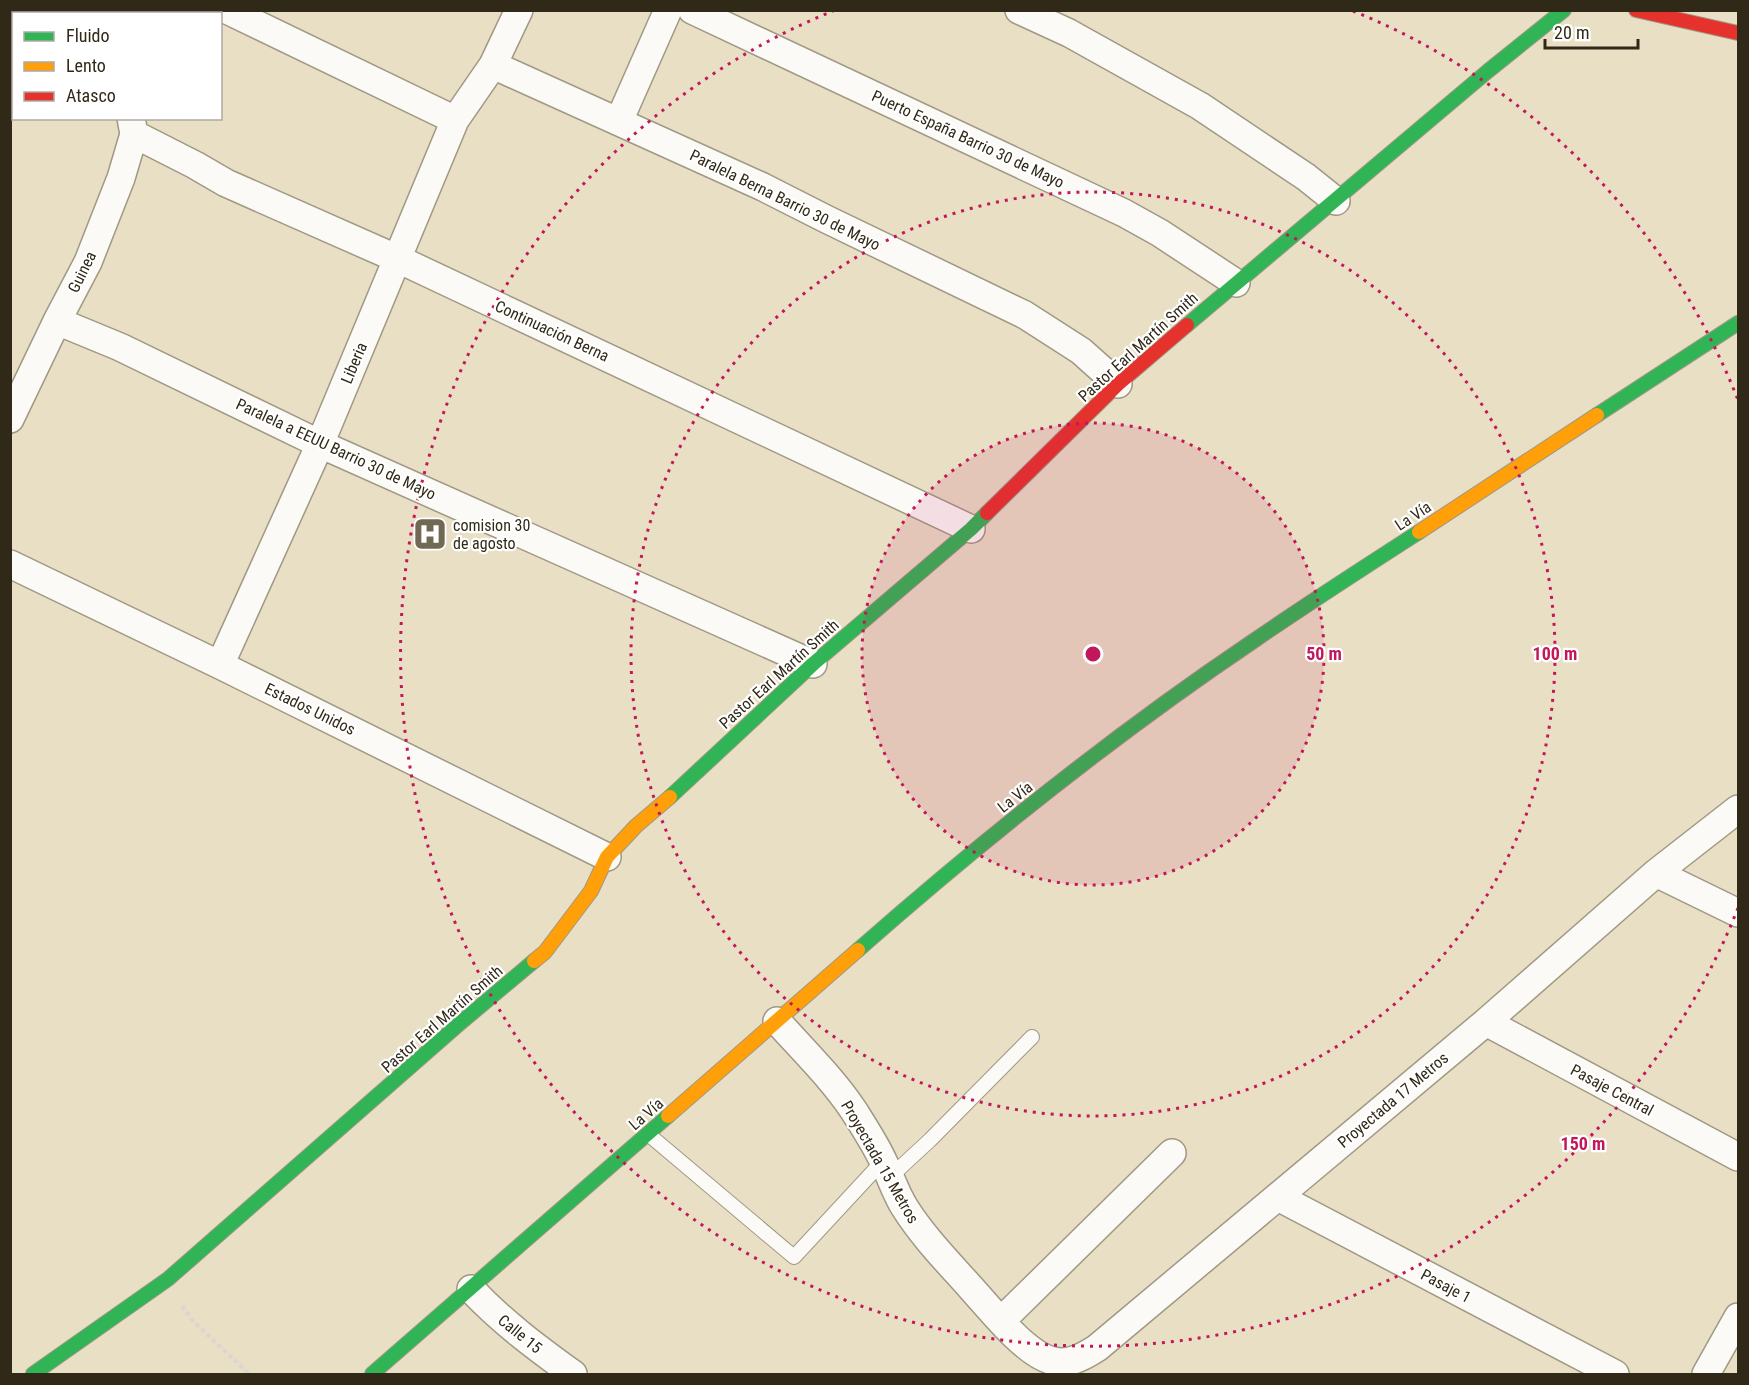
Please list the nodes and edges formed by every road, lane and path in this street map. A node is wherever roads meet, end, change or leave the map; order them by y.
1 (227, 10) edge
2 (519, 10) edge
3 (668, 10) edge
4 (692, 10) edge
5 (1019, 10) edge
6 (1564, 10) edge
7 (1636, 10) edge
8 (1738, 33) edge
9 (493, 65) junction
10 (455, 120) junction
11 (619, 121) junction
12 (133, 126) edge
13 (1336, 201) junction
14 (398, 259) junction
15 (1236, 284) junction
16 (57, 321) junction
17 (1738, 323) edge
18 (1118, 384) junction
19 (10, 419) edge
20 (320, 444) junction
21 (971, 529) junction
22 (10, 564) edge
23 (220, 664) junction
24 (813, 664) junction
25 (1738, 809) edge
26 (607, 857) junction
27 (1656, 873) junction
28 (1738, 913) edge
29 (777, 1020) junction
30 (1486, 1022) junction
31 (1032, 1037) dead end
32 (648, 1134) junction
33 (1172, 1153) dead end
34 (1738, 1157) edge
35 (886, 1169) junction
36 (1278, 1197) junction
37 (168, 1279) junction
38 (471, 1288) junction
39 (1738, 1317) edge
40 (1001, 1321) junction
41 (1036, 1353) joint
42 (33, 1374) edge
43 (249, 1374) edge
44 (372, 1374) edge
45 (573, 1374) edge
46 (1615, 1374) edge
47 (1706, 1374) edge

1 - 10 street
2 - 9 street
3 - 11 street
4 - 15 street, Puerto España Barrio 30 de Mayo
5 - 13 street
6 - 13 street, Pastor Earl Martín Smith
7 - 8 street
9 - 10 street, Liberia
9 - 11 street, Paralela Berna Barrio 30 de Mayo
10 - 14 street, Liberia
11 - 18 street, Paralela Berna Barrio 30 de Mayo
12 - 14 street, Continuación Berna
12 - 16 street, Guinea
13 - 15 street, Pastor Earl Martín Smith
14 - 20 street, Liberia
14 - 21 street, Continuación Berna
15 - 18 street, Pastor Earl Martín Smith
16 - 19 street, Guinea
16 - 20 street, Paralela a EEUU Barrio 30 de Mayo
17 - 29 street, La Vía
18 - 21 street, Pastor Earl Martín Smith
20 - 23 street, Liberia
20 - 24 street, Paralela a EEUU Barrio 30 de Mayo
21 - 24 street, Pastor Earl Martín Smith
22 - 23 street, Estados Unidos
23 - 26 street, Estados Unidos
24 - 26 street, Pastor Earl Martín Smith
25 - 27 street, Proyectada 17 Metros
26 - 37 street, Pastor Earl Martín Smith
27 - 28 street
27 - 30 street, Proyectada 17 Metros
29 - 32 street, La Vía
29 - 35 street, Proyectada 15 Metros
30 - 34 street, Pasaje Central
30 - 36 street, Proyectada 17 Metros
31 - 35 lane
32 - 35 lane
32 - 38 street, La Vía
33 - 40 street
35 - 40 street, Proyectada 15 Metros
36 - 41 street, Proyectada 17 Metros
36 - 46 street, Pasaje 1
37 - 42 street, Pastor Earl Martín Smith
37 - 43 path
38 - 44 street, La Vía
38 - 45 street, Calle 15
39 - 47 street
40 - 41 street, Proyectada 15 Metros

